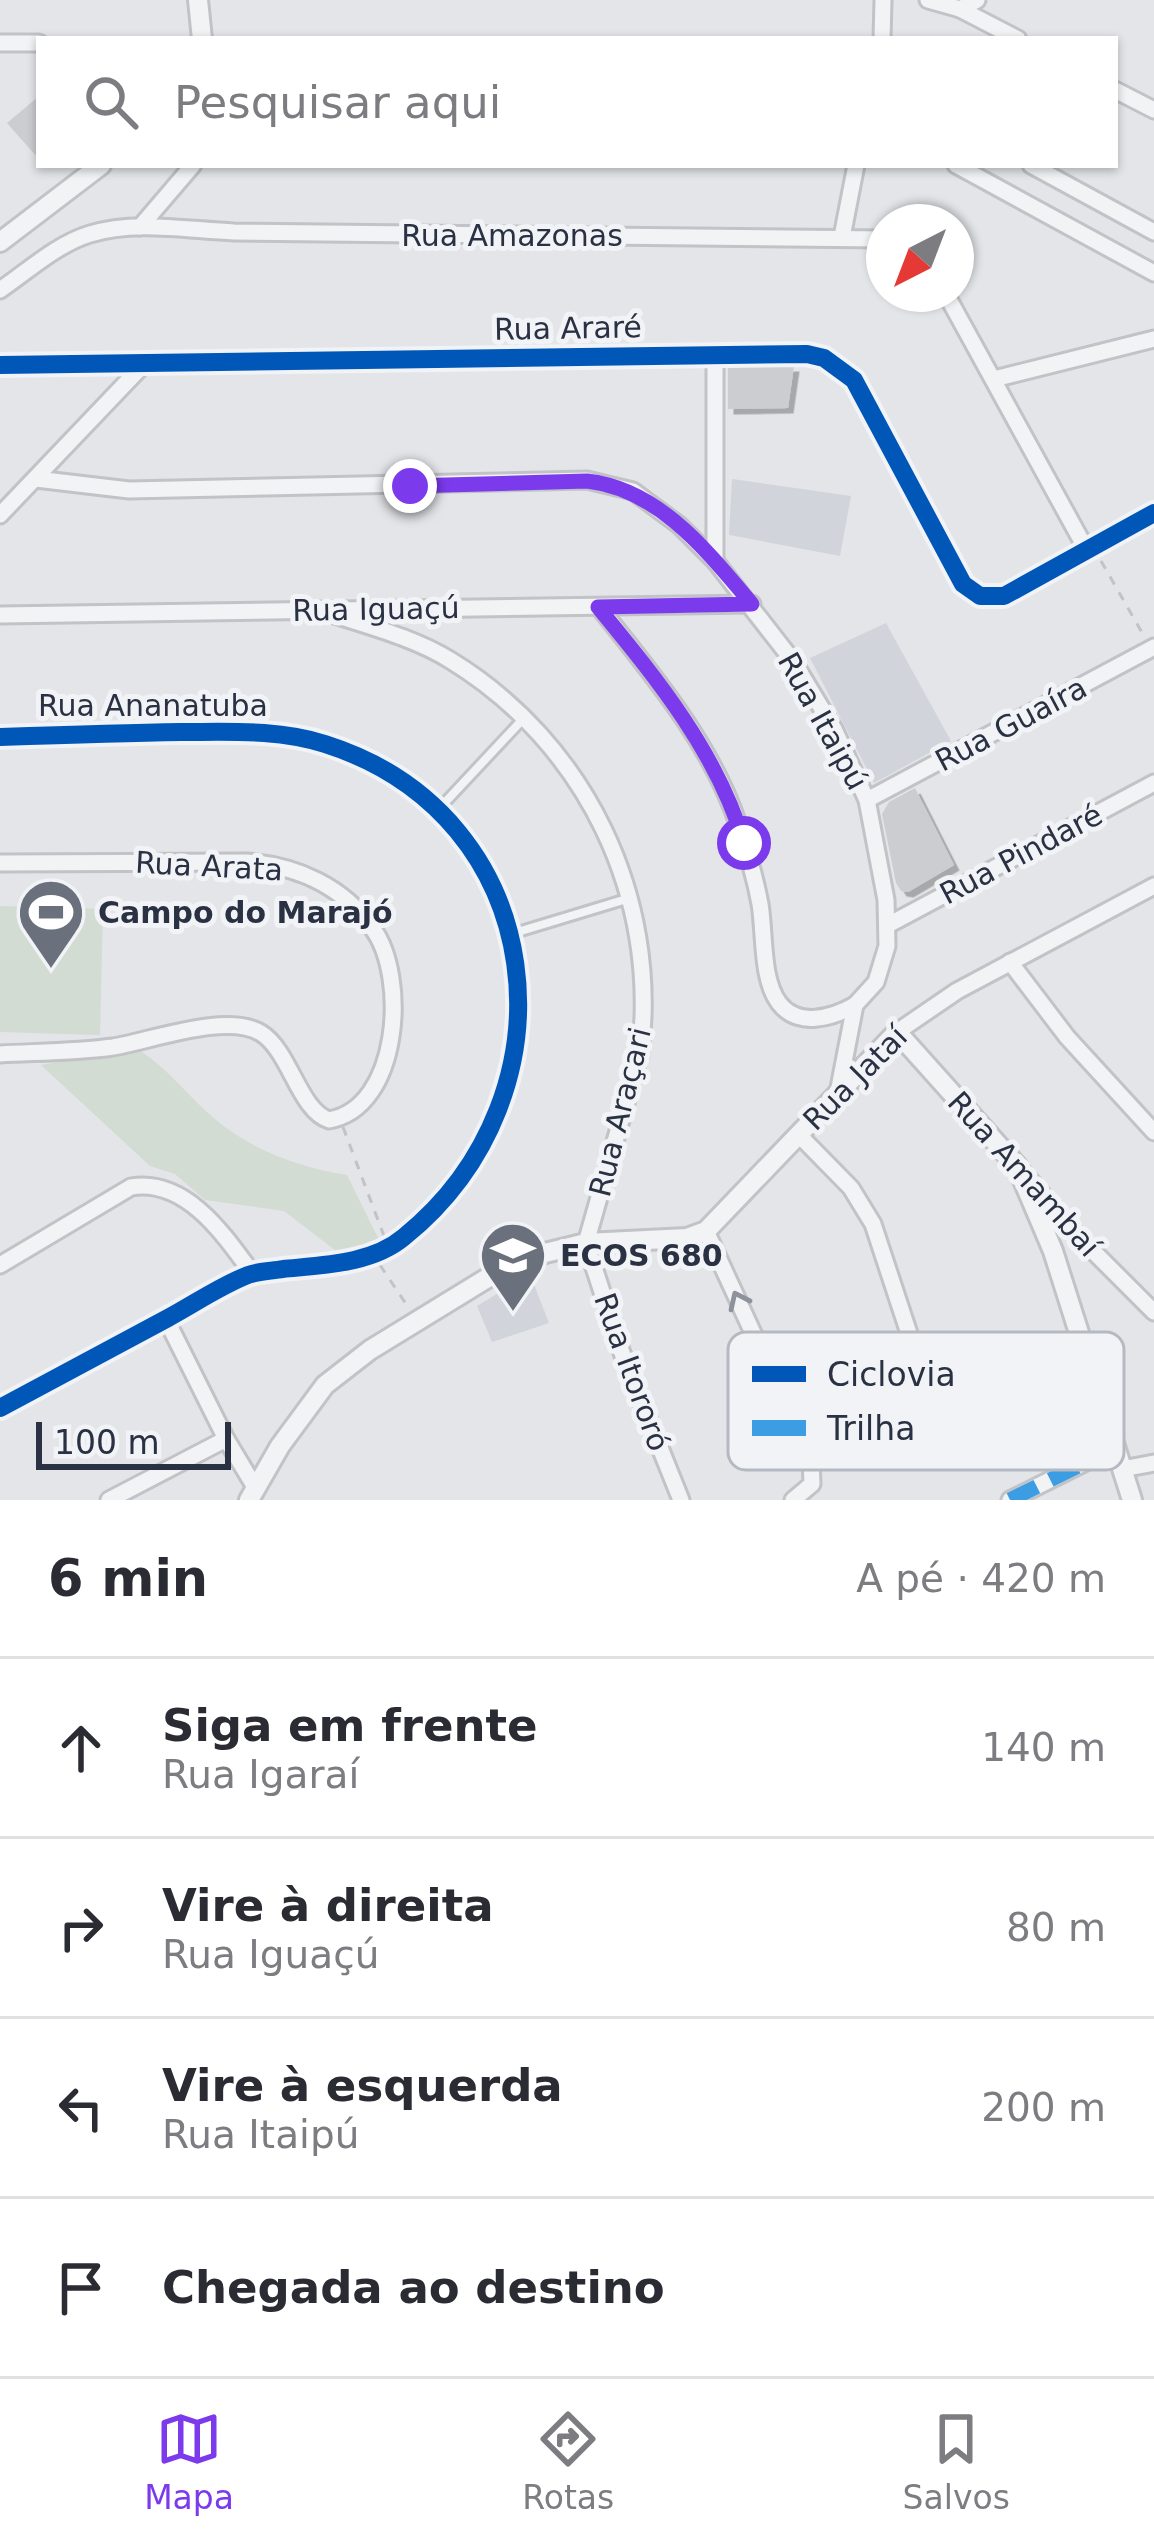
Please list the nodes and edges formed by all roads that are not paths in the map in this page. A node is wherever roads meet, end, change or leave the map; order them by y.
1 (197, 0) edge
2 (883, 0) edge
3 (928, 0) edge
4 (977, 0) edge
5 (960, 9) junction
6 (199, 36) edge
7 (882, 36) edge
8 (1012, 36) edge
9 (0, 43) edge
10 (36, 43) edge
11 (1118, 92) edge
12 (1154, 110) edge
13 (97, 168) edge
14 (190, 168) edge
15 (855, 168) edge
16 (962, 168) edge
17 (1037, 168) edge
18 (140, 226) junction
19 (1154, 232) edge
20 (842, 237) junction
21 (866, 238) edge
22 (0, 242) edge
23 (1154, 273) edge
24 (0, 290) edge
25 (956, 312) edge
26 (1154, 339) edge
27 (715, 355) junction
28 (144, 364) junction
29 (0, 365) edge
30 (994, 379) junction
31 (36, 478) junction
32 (1154, 513) edge
33 (0, 515) edge
34 (1089, 548) junction
35 (715, 561) junction
36 (752, 604) junction
37 (411, 607) junction
38 (598, 607) junction
39 (320, 610) junction
40 (0, 615) edge
41 (411, 641) junction
42 (1153, 648) edge
43 (524, 718) junction
44 (0, 737) edge
45 (1154, 783) edge
46 (867, 800) junction
47 (437, 811) junction
48 (0, 863) edge
49 (1154, 886) edge
50 (632, 898) junction
51 (888, 925) junction
52 (511, 934) junction
53 (1010, 962) junction
54 (855, 1005) junction
55 (897, 1032) junction
56 (1, 1054) edge
57 (2, 1070) edge
58 (838, 1093) junction
59 (1154, 1132) edge
60 (799, 1135) junction
61 (1017, 1166) junction
62 (706, 1231) junction
63 (1078, 1236) junction
64 (586, 1243) junction
65 (1053, 1251) junction
66 (0, 1265) edge
67 (252, 1273) junction
68 (1154, 1312) edge
69 (166, 1319) junction
70 (753, 1332) edge
71 (909, 1332) edge
72 (1078, 1332) edge
73 (0, 1408) edge
74 (226, 1438) junction
75 (1154, 1463) edge
76 (1124, 1469) edge
77 (811, 1470) edge
78 (1070, 1470) edge
79 (1122, 1470) edge
80 (252, 1493) edge
81 (109, 1500) edge
82 (681, 1500) edge
83 (793, 1500) edge
84 (1010, 1500) edge
85 (1132, 1500) edge

1 - 6 street
2 - 7 street
3 - 5 street
4 - 5 street
5 - 8 street
9 - 10 street
11 - 12 street
13 - 22 street
14 - 18 street
15 - 20 street
16 - 23 street
17 - 19 street
18 - 20 street, Rua Amazonas
18 - 24 street, Rua Amazonas
20 - 21 street, Rua Amazonas
25 - 30 street
26 - 30 street
27 - 28 street, Rua Araré
27 - 34 street, Rua Araré
27 - 35 street
28 - 29 street, Rua Araré
28 - 31 street
30 - 34 street
31 - 33 street
31 - 35 street, Rua Itaipú
32 - 34 street
35 - 36 street, Rua Itaipú
36 - 38 street, Rua Iguaçú
36 - 46 street, Rua Itaipú
37 - 38 street, Rua Iguaçú
37 - 39 street, Rua Iguaçú
37 - 41 street
38 - 54 street
39 - 40 street, Rua Iguaçú
39 - 41 street, Rua Araçari
41 - 43 street, Rua Araçari
42 - 46 street, Rua Guaíra
43 - 47 lane
43 - 50 street, Rua Araçari
44 - 47 street, Rua Ananatuba
45 - 51 street, Rua Pindaré
46 - 51 street, Rua Itaipú
47 - 52 street, Rua Ananatuba
48 - 56 street, Rua Arata
49 - 53 street, Rua Jataí
50 - 52 lane
50 - 64 street, Rua Araçari
51 - 54 street, Rua Itaipú
52 - 67 street, Rua Ananatuba
53 - 55 street, Rua Jataí
53 - 59 street
54 - 58 street, Rua Itaipú
55 - 58 street, Rua Jataí
55 - 61 street, Rua Amambaí
56 - 57 street
58 - 60 street, Rua Jataí
60 - 62 street, Rua Jataí
60 - 71 street
61 - 63 street, Rua Amambaí
61 - 65 street
62 - 64 street
70 -> 62 street
63 - 65 street
63 - 68 street, Rua Amambaí
64 - 80 street
64 - 82 street, Rua Itororó
65 - 72 street
66 - 67 street
67 - 69 street, Rua Ananatuba
69 - 73 street, Rua Ananatuba
69 - 74 street
74 - 80 street
74 - 81 street
75 - 76 street
83 -> 77 street
78 - 84 street
79 - 85 street

